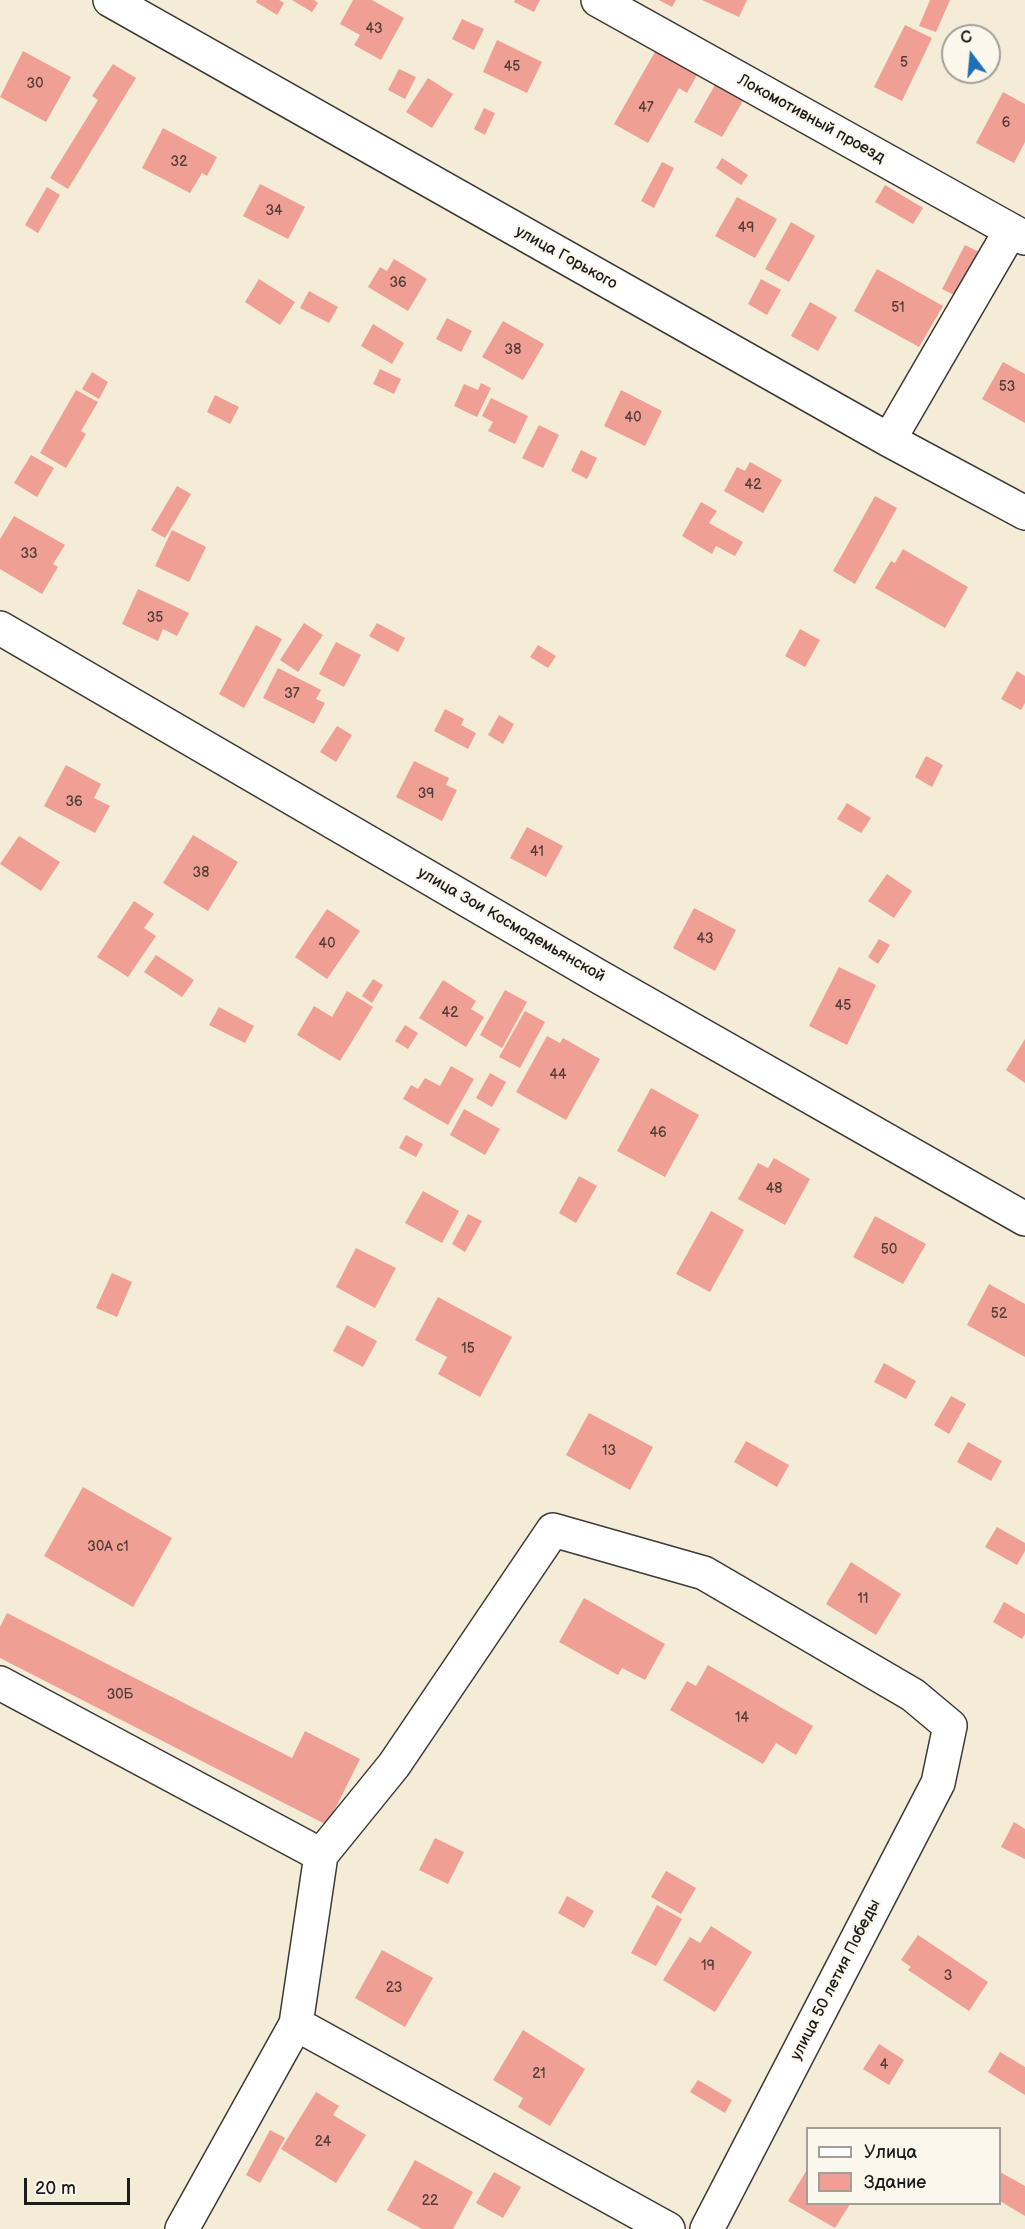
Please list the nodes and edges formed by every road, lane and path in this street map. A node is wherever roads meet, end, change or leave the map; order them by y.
1 (110, 0) edge
2 (598, 0) edge
3 (1018, 234) edge
4 (889, 440) junction
5 (1025, 513) edge
6 (0, 628) edge
7 (1025, 1219) edge
8 (0, 1683) edge
9 (321, 1855) junction
10 (296, 2024) junction
11 (182, 2229) edge
12 (668, 2229) edge
13 (707, 2229) edge

1 - 4 street, улица Горького
2 - 3 street, Локомотивный проезд
3 - 4 street
4 - 5 street, улица Горького
6 - 7 street, улица Зои Космодемьянской
8 - 9 street
9 - 10 street
9 - 13 street, улица 50 летия Победы
10 - 11 street
10 - 12 street

